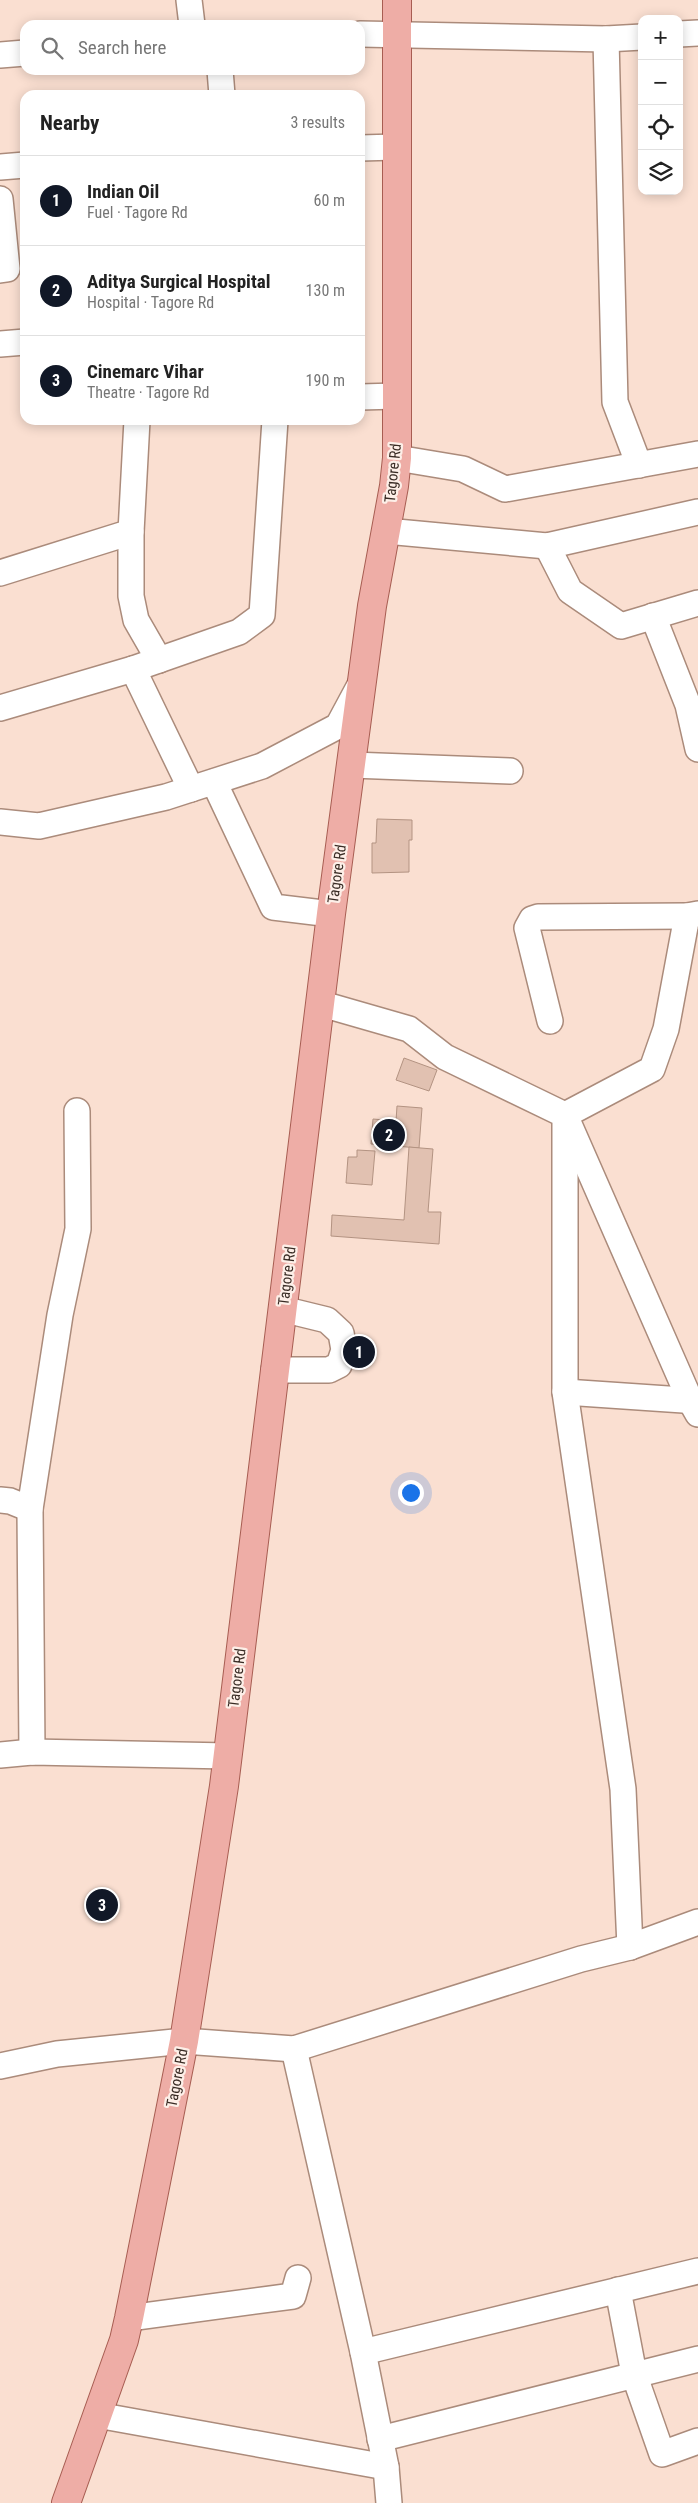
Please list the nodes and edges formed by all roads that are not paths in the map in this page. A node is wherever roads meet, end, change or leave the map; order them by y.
1 (189, 0) edge
2 (397, 0) edge
3 (191, 20) edge
4 (397, 33) junction
5 (698, 33) edge
6 (365, 34) edge
7 (683, 34) edge
8 (638, 37) edge
9 (606, 39) junction
10 (20, 54) edge
11 (0, 55) edge
12 (220, 75) edge
13 (222, 90) edge
14 (396, 147) junction
15 (365, 148) edge
16 (20, 166) edge
17 (0, 167) edge
18 (0, 199) edge
19 (0, 270) edge
20 (20, 342) edge
21 (0, 344) edge
22 (397, 396) junction
23 (365, 397) edge
24 (137, 425) edge
25 (276, 425) edge
26 (698, 454) edge
27 (397, 458) junction
28 (639, 465) junction
29 (698, 512) edge
30 (386, 531) junction
31 (131, 532) junction
32 (546, 546) junction
33 (0, 573) edge
34 (698, 603) edge
35 (653, 616) junction
36 (159, 660) junction
37 (133, 669) junction
38 (363, 679) junction
39 (0, 708) edge
40 (698, 749) edge
41 (352, 765) junction
42 (510, 771) dead end
43 (202, 786) junction
44 (0, 822) edge
45 (331, 914) junction
46 (692, 915) edge
47 (322, 1004) junction
48 (550, 1021) dead end
49 (77, 1111) dead end
50 (565, 1115) junction
51 (282, 1309) junction
52 (274, 1370) junction
53 (565, 1392) junction
54 (695, 1405) edge
55 (10, 1499) edge
56 (32, 1752) junction
57 (0, 1755) edge
58 (228, 1756) junction
59 (698, 1922) edge
60 (630, 1947) junction
61 (184, 2041) junction
62 (294, 2049) junction
63 (0, 2066) edge
64 (698, 2271) edge
65 (298, 2278) dead end
66 (618, 2290) junction
67 (129, 2318) junction
68 (363, 2352) junction
69 (698, 2359) edge
70 (634, 2374) junction
71 (97, 2415) junction
72 (380, 2439) junction
73 (698, 2441) edge
74 (386, 2467) junction
75 (66, 2503) edge
76 (389, 2503) edge

1 - 3 street
2 - 4 main road, Tagore Rd
4 - 6 street
4 - 9 street
4 - 14 main road, Tagore Rd
5 - 7 street
8 - 9 street
9 - 28 street
10 - 11 street
12 - 13 street
14 - 15 street
14 - 22 main road, Tagore Rd
16 - 17 street
18 - 19 street
20 - 21 street
22 - 23 street
22 - 27 main road, Tagore Rd
24 - 31 street
25 - 36 street
26 - 28 street
27 - 28 street
27 - 30 main road, Tagore Rd
29 - 32 street
30 - 32 street
30 - 38 main road, Tagore Rd
31 - 33 street
31 - 36 street
32 - 35 street
34 - 35 street
35 - 40 street
36 - 37 street
37 - 39 street
37 - 43 street
38 - 41 main road, Tagore Rd
38 - 43 street
41 - 42 street
41 - 45 main road, Tagore Rd
43 - 44 street
43 - 45 street
45 - 47 main road, Tagore Rd
46 - 48 street
46 - 50 street
47 - 50 street
47 - 51 main road, Tagore Rd
49 - 55 street
50 - 53 street
50 - 54 street
51 - 52 main road, Tagore Rd
51 - 52 street
52 - 58 main road, Tagore Rd
53 - 54 street
53 - 60 street
55 - 56 street
56 - 57 street
56 - 58 street
58 - 61 main road, Tagore Rd
59 - 60 street
60 - 62 street
61 - 62 street
61 - 63 street
61 - 67 main road, Tagore Rd
62 - 68 street
64 - 66 street
65 - 67 street
66 - 68 street
66 - 70 street
67 - 71 main road, Tagore Rd
68 - 72 street
69 - 70 street
70 - 72 street
70 - 73 street
71 - 74 street
71 - 75 main road, Tagore Rd
72 - 74 street
74 - 76 street

